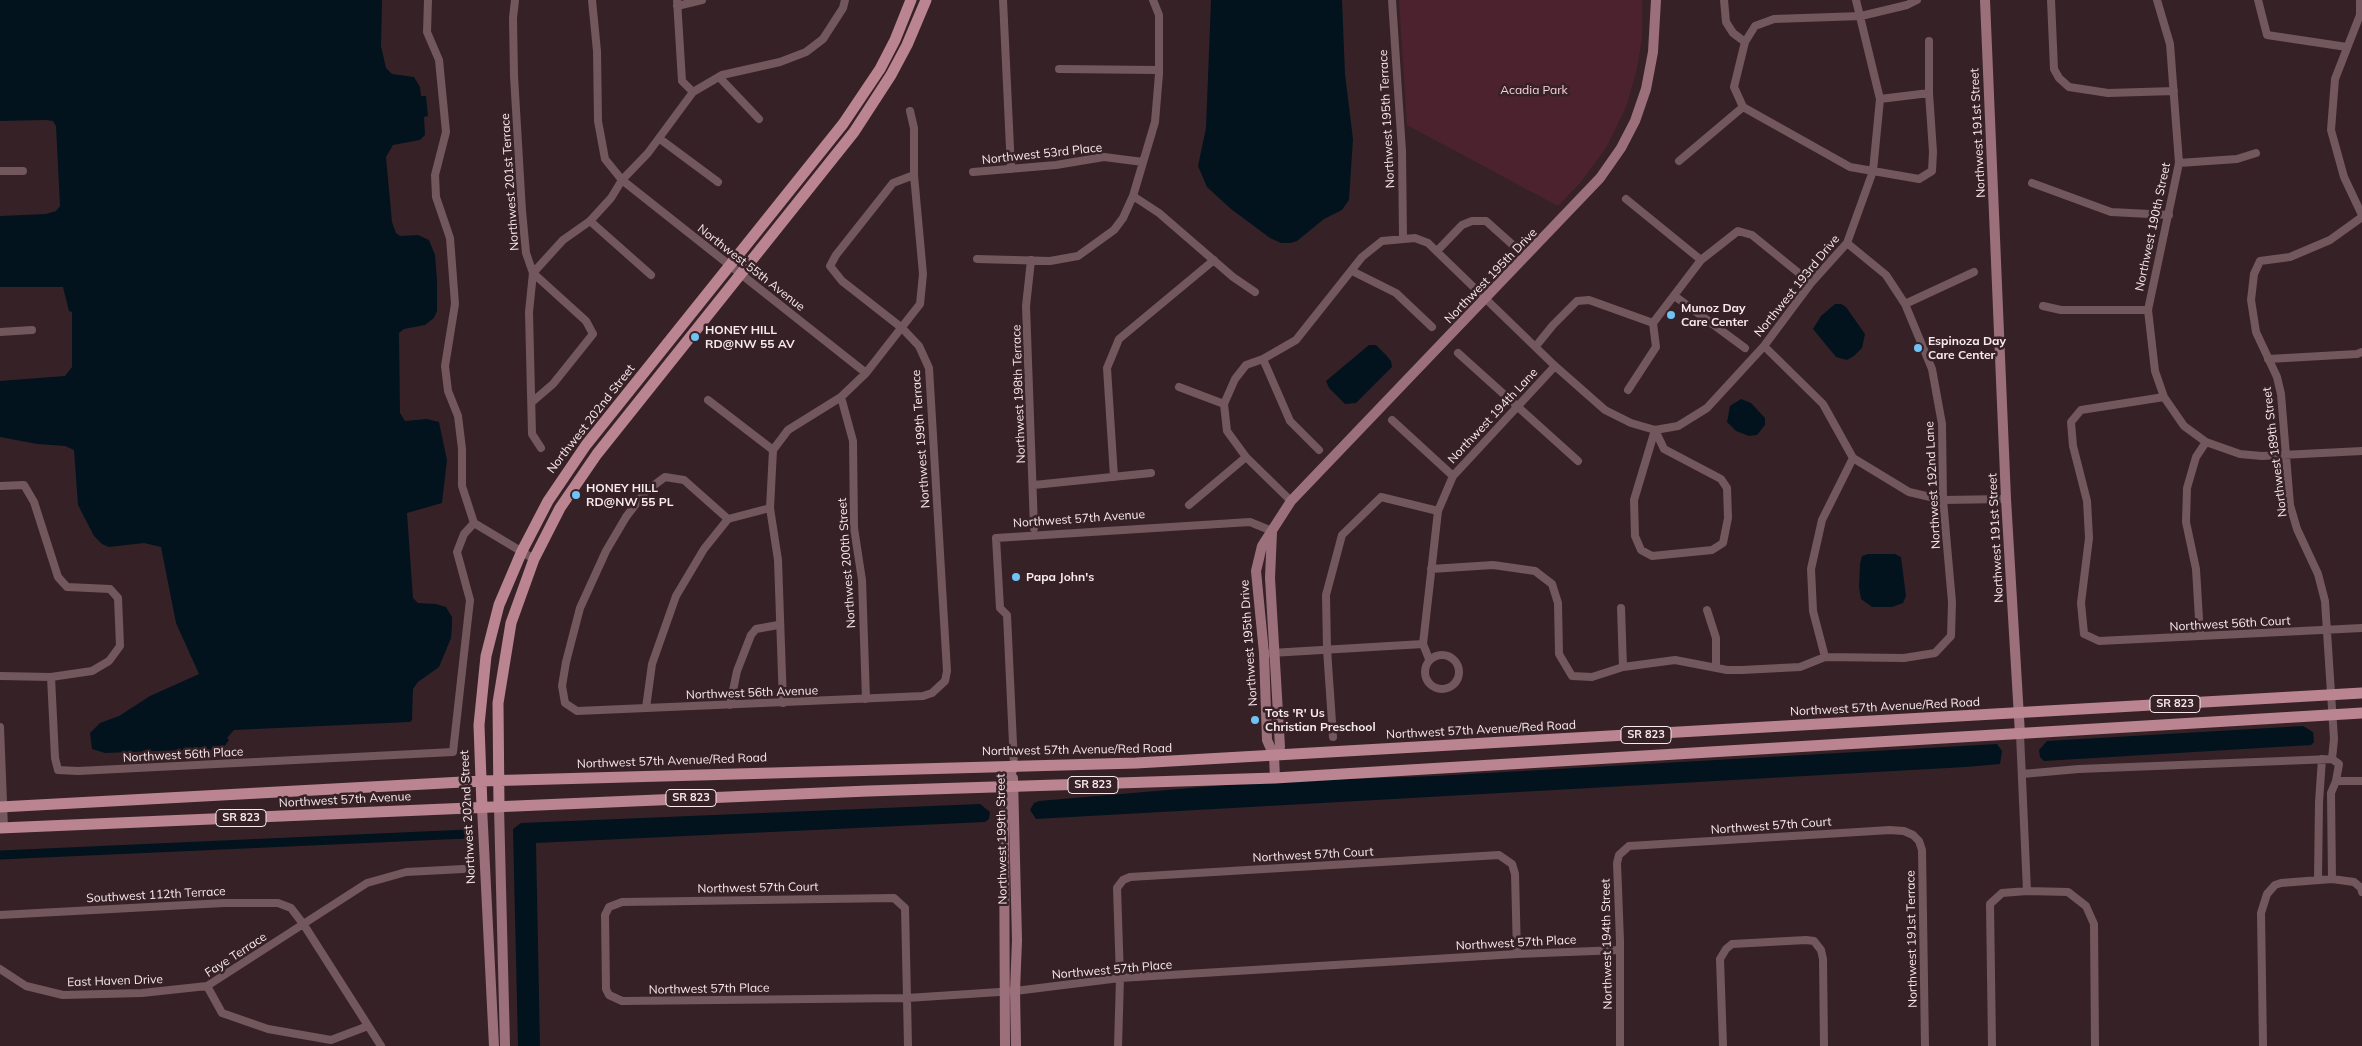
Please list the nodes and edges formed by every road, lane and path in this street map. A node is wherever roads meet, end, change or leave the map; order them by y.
1 (428, 0) edge
2 (515, 0) edge
3 (592, 0) edge
4 (702, 0) edge
5 (845, 0) edge
6 (911, 0) edge
7 (926, 0) edge
8 (1004, 0) edge
9 (1153, 0) edge
10 (1392, 0) edge
11 (1656, 0) edge
12 (1724, 0) edge
13 (1856, 0) edge
14 (1917, 0) edge
15 (1984, 0) edge
16 (2051, 0) edge
17 (2157, 0) edge
18 (2258, 0) edge
19 (2360, 0) edge
20 (677, 3) edge
21 (1861, 16) junction
22 (1929, 41) dead end
23 (1745, 42) junction
24 (2347, 47) junction
25 (1059, 69) dead end
26 (1157, 70) junction
27 (719, 77) junction
28 (692, 92) junction
29 (1929, 92) junction
30 (2174, 92) junction
31 (1880, 99) junction
32 (1743, 107) junction
33 (910, 111) dead end
34 (759, 119) dead end
35 (660, 139) junction
36 (2256, 153) dead end
37 (1679, 161) dead end
38 (1143, 162) junction
39 (2179, 163) junction
40 (1011, 169) junction
41 (0, 171) edge
42 (23, 171) dead end
43 (1873, 171) junction
44 (973, 172) dead end
45 (914, 175) junction
46 (622, 180) junction
47 (718, 182) dead end
48 (2032, 183) dead end
49 (1133, 196) junction
50 (1626, 199) dead end
51 (2169, 215) junction
52 (2362, 216) edge
53 (590, 221) junction
54 (1403, 238) junction
55 (1848, 242) junction
56 (1514, 246) dead end
57 (1437, 251) junction
58 (977, 259) dead end
59 (1031, 260) junction
60 (1214, 260) junction
61 (1701, 260) junction
62 (730, 265) junction
63 (1352, 271) junction
64 (1974, 272) dead end
65 (533, 274) junction
66 (740, 274) junction
67 (651, 275) dead end
68 (1811, 283) junction
69 (1255, 292) dead end
70 (1676, 297) junction
71 (1486, 298) junction
72 (1905, 304) junction
73 (2043, 306) dead end
74 (2148, 310) junction
75 (1653, 324) junction
76 (1432, 327) dead end
77 (902, 328) junction
78 (32, 330) dead end
79 (0, 332) edge
80 (1536, 346) junction
81 (1764, 346) junction
82 (1745, 348) dead end
83 (2362, 352) edge
84 (1458, 354) dead end
85 (1264, 359) junction
86 (2268, 359) junction
87 (1556, 366) junction
88 (866, 373) junction
89 (1179, 388) dead end
90 (1628, 390) dead end
91 (841, 397) junction
92 (2164, 397) junction
93 (708, 400) dead end
94 (532, 402) junction
95 (1224, 404) junction
96 (1518, 406) junction
97 (1392, 420) dead end
98 (1655, 430) junction
99 (2206, 442) junction
100 (541, 448) dead end
101 (773, 450) junction
102 (1319, 450) dead end
103 (2362, 451) edge
104 (2286, 455) junction
105 (1246, 457) junction
106 (1853, 458) junction
107 (1578, 461) dead end
108 (1151, 473) dead end
109 (1453, 476) junction
110 (1114, 477) junction
111 (1034, 485) junction
112 (0, 486) edge
113 (2006, 499) junction
114 (1943, 500) junction
115 (1291, 501) junction
116 (1189, 505) dead end
117 (770, 508) junction
118 (1438, 511) junction
119 (728, 519) junction
120 (474, 524) junction
121 (1034, 528) dead end
122 (1272, 531) junction
123 (522, 551) junction
124 (534, 559) junction
125 (1431, 569) junction
126 (1620, 608) dead end
127 (1707, 610) dead end
128 (778, 625) junction
129 (2362, 628) edge
130 (2328, 629) junction
131 (2200, 636) junction
132 (1423, 644) junction
133 (1327, 648) junction
134 (1276, 652) junction
135 (1264, 653) junction
136 (1825, 658) junction
137 (1429, 659) junction
138 (1623, 667) junction
139 (1716, 668) junction
140 (0, 676) edge
141 (51, 677) junction
142 (940, 687) joint
143 (2362, 693) edge
144 (2332, 695) junction
145 (866, 699) junction
146 (783, 702) junction
147 (730, 705) junction
148 (646, 708) junction
149 (2362, 713) edge
150 (2019, 714) junction
151 (2333, 715) junction
152 (0, 727) edge
153 (2020, 734) junction
154 (1333, 737) dead end
155 (1274, 756) junction
156 (2322, 759) junction
157 (2332, 759) junction
158 (1014, 765) junction
159 (2022, 774) junction
160 (1276, 778) junction
161 (498, 780) junction
162 (481, 781) junction
163 (2336, 781) junction
164 (2362, 781) edge
165 (1010, 786) junction
166 (2, 807) edge
167 (482, 807) junction
168 (499, 807) junction
169 (2, 828) edge
170 (1913, 835) joint
171 (1629, 846) joint
172 (462, 869) dead end
173 (2318, 879) junction
174 (2332, 879) junction
175 (2027, 891) junction
176 (2362, 892) edge
177 (0, 915) edge
178 (304, 925) junction
179 (1619, 950) junction
180 (1517, 954) junction
181 (0, 968) edge
182 (1120, 978) junction
183 (207, 986) junction
184 (1009, 991) junction
185 (609, 994) joint
186 (907, 998) junction
187 (368, 1026) junction
188 (381, 1046) edge
189 (494, 1046) edge
190 (505, 1046) edge
191 (908, 1046) edge
192 (1005, 1046) edge
193 (1016, 1046) edge
194 (1118, 1046) edge
195 (1620, 1046) edge
196 (1723, 1046) edge
197 (1824, 1046) edge
198 (1925, 1046) edge
199 (1992, 1046) edge
200 (2095, 1046) edge
201 (2263, 1046) edge

1 - 120 street
2 - 65 street, Northwest 201st Terrace
3 - 46 street, Northwest 55th Avenue
4 - 20 street
5 - 27 street
6 - 62 main road, Northwest 202nd Street
7 - 66 main road, Northwest 202nd Street
8 - 40 street
9 - 26 street
10 - 54 street, Northwest 195th Terrace
11 - 71 street, Northwest 195th Drive
12 - 23 street
13 - 21 street, Northwest 193rd Drive
14 - 21 street
15 - 113 street, Northwest 191st Street
16 - 30 street
17 - 30 street, Northwest 190th Street
18 - 24 street
19 - 24 street
20 - 28 street
21 - 23 street
21 - 31 street, Northwest 193rd Drive
22 - 29 street
23 - 32 street
24 - 52 street
25 - 26 street
26 - 38 street
27 - 28 street
27 - 34 street
28 - 35 street
29 - 31 street
29 - 43 street
30 - 39 street, Northwest 190th Street
31 - 43 street, Northwest 193rd Drive
32 - 37 street
32 - 43 street
33 - 45 street
35 - 46 street
35 - 47 street
36 - 39 street
38 - 40 street, Northwest 53rd Place
38 - 49 street
39 - 51 street, Northwest 190th Street
40 - 44 street, Northwest 53rd Place
41 - 42 street
43 - 55 street, Northwest 193rd Drive
45 - 77 street
45 - 77 street, Northwest 199th Terrace
46 - 53 street
46 - 62 street, Northwest 55th Avenue
48 - 51 street
49 - 59 street
49 - 60 street
50 - 61 street
51 - 74 street, Northwest 190th Street
52 - 86 street, Northwest 189th Street
53 - 65 street
53 - 67 street
54 - 57 street
54 - 63 street
55 - 68 street, Northwest 193rd Drive
55 - 72 street, Northwest 192nd Lane
56 - 57 street
57 - 71 street
58 - 59 street
59 - 111 street, Northwest 198th Terrace
60 - 69 street
60 - 110 street
61 - 68 street
61 - 70 street
62 - 66 street, Northwest 55th Avenue
62 - 123 main road, Northwest 202nd Street
63 - 76 street
63 - 85 street
64 - 72 street
65 - 94 street, Northwest 201st Terrace
65 - 94 street
66 - 88 street, Northwest 55th Avenue
66 - 124 main road, Northwest 202nd Street
68 - 81 street, Northwest 193rd Drive
70 - 75 street
70 - 82 street
71 - 80 street
71 - 115 street, Northwest 195th Drive
72 - 114 street, Northwest 192nd Lane
73 - 74 street
74 - 92 street, Northwest 190th Street
75 - 80 street
75 - 90 street
77 - 88 street
77 - 142 street, Northwest 199th Terrace
78 - 79 street
80 - 87 street
81 - 98 street, Northwest 193rd Drive
81 - 106 street
83 - 86 street
84 - 96 street
85 - 95 street
85 - 102 street
86 - 104 street, Northwest 189th Street
87 - 96 street, Northwest 194th Lane
87 - 98 street
88 - 91 street
89 - 95 street
91 - 101 street
91 - 145 street, Northwest 200th Street
92 - 99 street, Northwest 190th Street
92 - 131 street, Northwest 56th Court
93 - 101 street
94 - 100 street, Northwest 201st Terrace
95 - 105 street
96 - 107 street
96 - 109 street, Northwest 194th Lane
97 - 109 street
98 - 98 street
99 - 104 street
99 - 131 street
101 - 117 street
103 - 104 street
104 - 130 street, Northwest 189th Street
105 - 115 street
105 - 116 street
106 - 114 street
106 - 136 street
108 - 110 street
109 - 118 street, Northwest 194th Lane
110 - 111 street
111 - 121 street, Northwest 198th Terrace
112 - 141 street
113 - 114 street
113 - 150 street, Northwest 191st Street
114 - 136 street, Northwest 192nd Lane
115 - 122 street, Northwest 195th Drive
117 - 119 street
117 - 128 street
118 - 125 street, Northwest 194th Lane
118 - 133 street
119 - 148 street
119 - 148 street, Northwest 56th Avenue
120 - 123 street
120 - 141 street, Northwest 56th Place
122 - 134 street, Northwest 195th Drive
122 - 135 street, Northwest 195th Drive
122 - 158 street, Northwest 57th Avenue
123 - 124 street
123 - 162 main road, Northwest 202nd Street
124 - 161 main road, Northwest 202nd Street
125 - 132 street, Northwest 194th Lane
125 - 138 street
126 - 138 street
127 - 139 street
128 - 146 street
128 - 147 street
129 - 130 street, Northwest 56th Court
130 - 131 street, Northwest 56th Court
130 - 144 street, Northwest 189th Street
132 - 133 street
132 - 137 street, Northwest 194th Lane
133 - 134 street
133 - 154 street
134 - 135 street
134 - 155 street, Northwest 195th Drive
135 - 155 street, Northwest 195th Drive
136 - 139 street
137 - 137 street
138 - 139 street
140 - 141 street
142 - 145 street, Northwest 56th Avenue
143 - 144 main road, Northwest 57th Avenue/Red Road / SR 823
144 - 150 main road, Northwest 57th Avenue/Red Road / SR 823
144 - 151 street, Northwest 189th Street
145 - 146 street, Northwest 56th Avenue
146 - 147 street, Northwest 56th Avenue
147 - 148 street, Northwest 56th Avenue
149 - 151 main road, SR 823
150 - 153 street, Northwest 191st Street
150 - 155 main road, Northwest 57th Avenue/Red Road / SR 823
151 - 153 main road, SR 823
151 - 157 street, Northwest 189th Street
152 - 166 street
153 - 159 street, Northwest 191st Street
153 - 160 main road, SR 823
155 - 158 main road, Northwest 57th Avenue/Red Road / SR 823
155 - 160 street, Northwest 195th Drive
156 - 157 street
156 - 159 street
156 - 173 street
157 - 163 street, Northwest 189th Street
158 - 161 main road, Northwest 57th Avenue/Red Road / SR 823
158 - 165 street, Northwest 199th Street
159 - 175 street, Northwest 191st Street
160 - 165 main road, SR 823
161 - 162 main road, Northwest 57th Avenue/Red Road / SR 823
161 - 168 main road, Northwest 202nd Street
162 - 166 main road, Northwest 57th Avenue / SR 823
162 - 167 main road, Northwest 202nd Street
163 - 164 street
163 - 174 street
165 - 168 main road, SR 823
165 - 184 street, Northwest 199th Street
166 - 169 street
167 - 168 main road, SR 823
167 - 169 main road, Northwest 57th Avenue / SR 823
167 - 189 street, Northwest 202nd Street
168 - 190 street, Northwest 202nd Street
170 - 171 street, Northwest 57th Court
170 - 198 street, Northwest 191st Terrace
171 - 179 street, Northwest 194th Street
172 - 178 street
173 - 174 street
173 - 201 street
174 - 176 street
175 - 199 street
175 - 200 street
177 - 178 street, Southwest 112th Terrace
178 - 183 street, Faye Terrace
178 - 187 street, Southwest 112th Terrace
179 - 180 street, Northwest 57th Place
179 - 195 street, Northwest 194th Street
180 - 182 street, Northwest 57th Place
180 - 182 street, Northwest 57th Court
181 - 183 street, East Haven Drive
182 - 184 street, Northwest 57th Place
182 - 194 street
183 - 187 street, Faye Terrace
184 - 186 street, Northwest 57th Place
184 - 192 street, Northwest 199th Street
184 - 193 street, Northwest 199th Street
185 - 186 street, Northwest 57th Place
185 - 186 street, Northwest 57th Court
186 - 191 street
187 - 188 street, Southwest 112th Terrace
196 - 197 street

